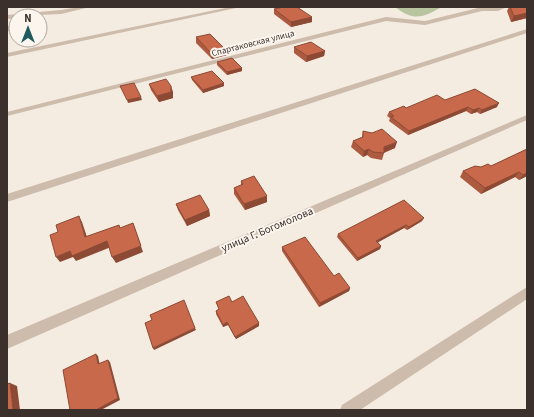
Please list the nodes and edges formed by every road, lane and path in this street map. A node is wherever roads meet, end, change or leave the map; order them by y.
1 (87, 7) edge
2 (238, 7) edge
3 (504, 7) edge
4 (48, 13) edge
5 (527, 31) edge
6 (7, 55) edge
7 (7, 114) edge
8 (527, 117) edge
9 (7, 198) edge
10 (527, 292) edge
11 (7, 342) edge
12 (347, 410) edge

1 - 4 street
2 - 6 street
3 - 7 street, Спартаковская улица
5 - 9 street
8 - 11 street, улица Г. Богомолова
10 - 12 street

